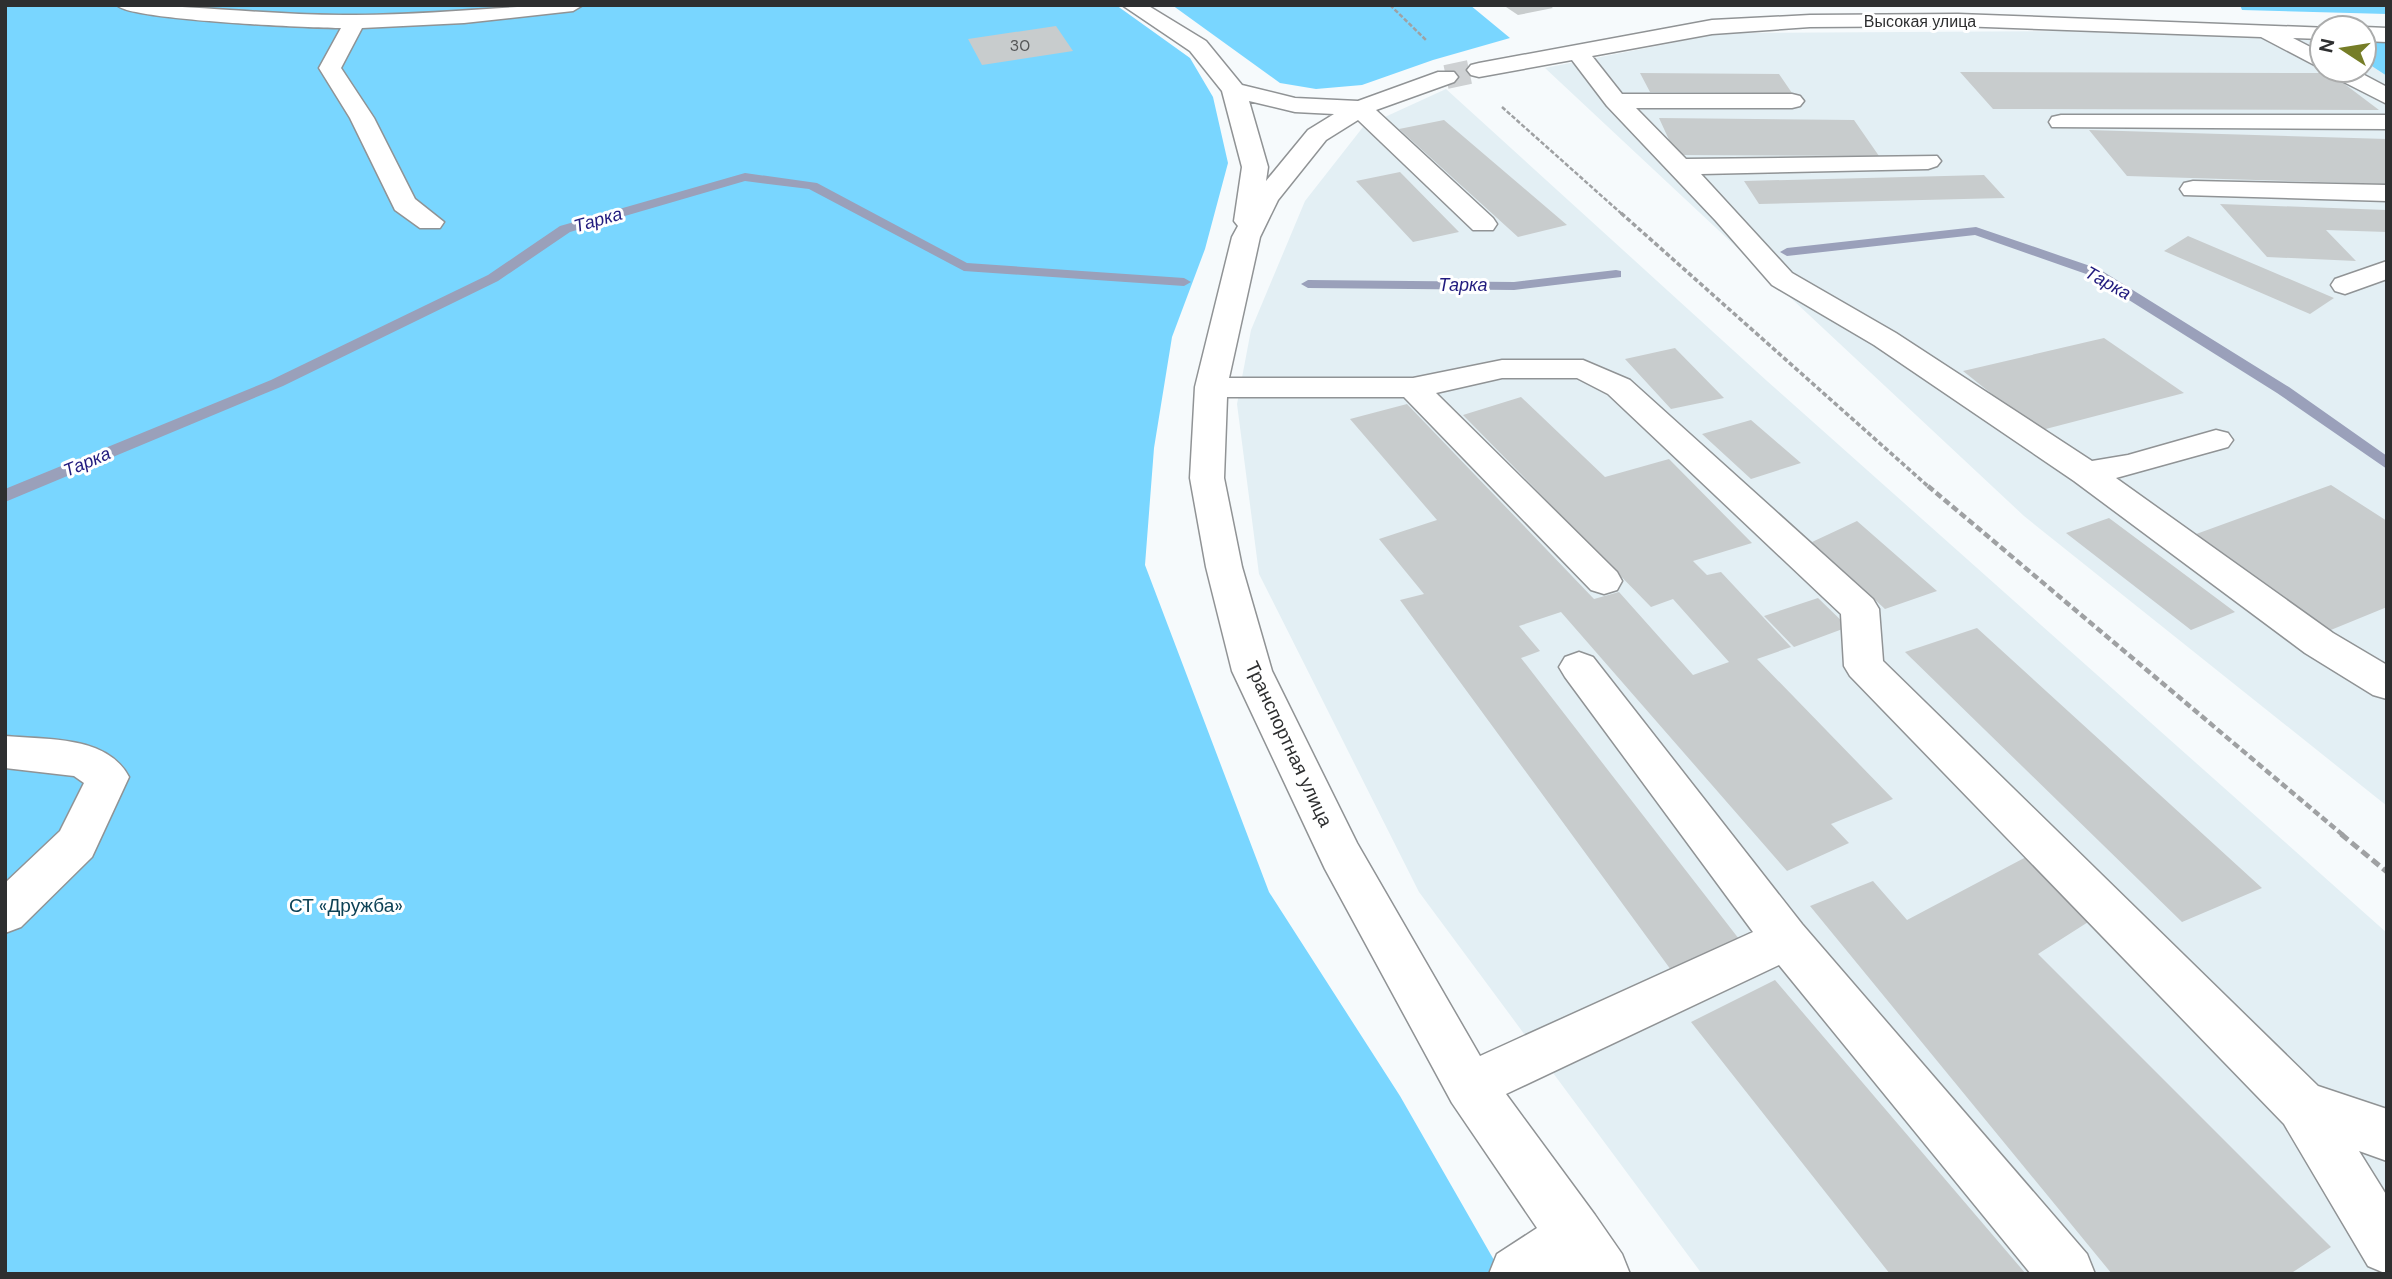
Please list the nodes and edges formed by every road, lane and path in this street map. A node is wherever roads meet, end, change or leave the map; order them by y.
1 (127, 5) edge
2 (573, 5) edge
3 (1132, 5) edge
4 (1390, 5) edge
5 (1720, 5) edge
6 (2207, 5) edge
7 (355, 22) junction
8 (1712, 27) junction
9 (2212, 27) junction
10 (2262, 30) junction
11 (2308, 32) edge
12 (1435, 48) dead end
13 (1577, 51) junction
14 (2308, 55) edge
15 (1479, 69) tunnel mouth
16 (1446, 77) tunnel mouth
17 (2363, 84) edge
18 (1234, 90) junction
19 (2387, 97) edge
20 (1615, 100) junction
21 (1792, 101) dead end
22 (1497, 103) dead end
23 (1360, 108) junction
24 (2061, 122) dead end
25 (2387, 122) edge
26 (1928, 161) dead end
27 (1679, 167) junction
28 (2193, 189) dead end
29 (2387, 192) edge
30 (430, 222) dead end
31 (1483, 224) dead end
32 (1246, 237) junction
33 (2387, 269) edge
34 (2344, 285) dead end
35 (1211, 387) junction
36 (1413, 388) junction
37 (2216, 440) dead end
38 (2086, 473) junction
39 (1604, 581) dead end
40 (1579, 667) dead end
41 (2387, 684) edge
42 (5, 752) edge
43 (2387, 872) edge
44 (5, 913) edge
45 (1786, 939) junction
46 (1470, 1086) junction
47 (2302, 1106) junction
48 (2387, 1135) edge
49 (2387, 1247) edge
50 (1589, 1254) edge
51 (1517, 1274) edge
52 (2067, 1274) edge

1 - 7 street
2 - 7 street
3 - 18 street
4 - 12 path
5 - 8 street
6 - 9 street
7 - 30 street
8 - 9 street, Высокая улица
8 - 13 street, Высокая улица
9 - 10 street, Высокая улица
10 - 11 street, Высокая улица
10 - 14 street
13 - 15 street, Высокая улица
13 - 20 street
16 - 23 street
17 - 19 street
18 - 23 street
18 - 32 street
20 - 21 street
20 - 27 street
22 - 43 path
23 - 31 street
23 - 32 street, Транспортная улица
24 - 25 street
26 - 27 street
27 - 38 street
28 - 29 street
32 - 35 street, Транспортная улица
33 - 34 street
35 - 36 street
35 - 46 street, Транспортная улица
36 - 39 street
36 - 47 street
37 - 38 street
38 - 41 street
40 - 45 street
42 - 44 street
45 - 46 street
45 - 52 street
46 - 50 street, Транспортная улица
47 - 48 street
47 - 49 street
50 - 51 street

